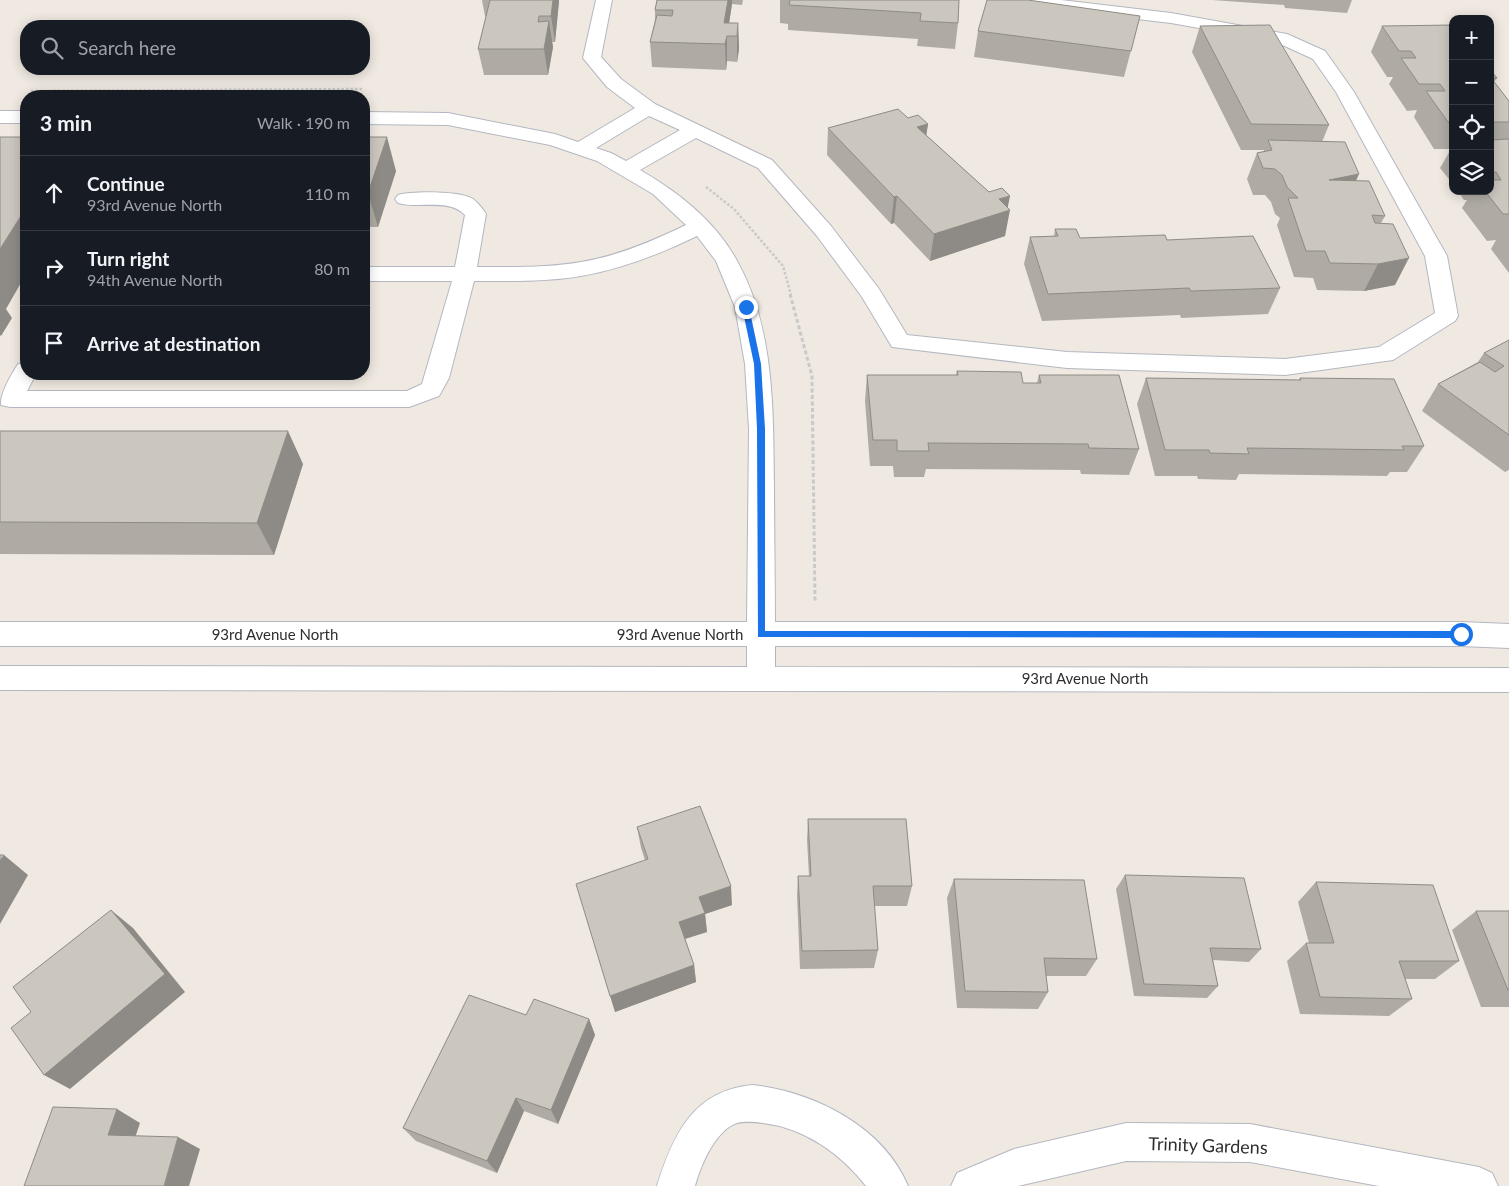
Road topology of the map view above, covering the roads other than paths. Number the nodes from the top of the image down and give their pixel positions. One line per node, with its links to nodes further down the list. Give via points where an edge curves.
1 (604, 0): 3 (street, via 592,58 614,83)
2 (1018, 0): 7 (street, via 1171,18 1281,38 1319,55 1346,92 1436,256 1447,316 1385,354 1285,367 1067,360 900,342 871,294 824,231 766,164)
3 (648, 108): 7 (street); 8 (street)
4 (0, 117): 5 (street)
5 (20, 117)
6 (370, 118): 8 (street, via 448,119 514,130)
7 (695, 130): 9 (street)
8 (580, 149): 9 (street, via 604,157)
9 (625, 170): 11 (street, via 660,190)
10 (405, 199): 13 (street, via 465,203 476,214)
11 (700, 226): 13 (street, via 623,259 581,269 526,274); 16 (street, via 726,260 746,307 757,364 761,429)
12 (370, 274): 13 (street)
13 (465, 274): 14 (street, via 437,378 431,390 409,398 10,398)
14 (20, 380)
15 (0, 634): 16 (street, 93rd Avenue North)
16 (761, 634): 17 (street, 93rd Avenue North); 19 (street)
17 (1509, 636)
18 (0, 678): 19 (street, 93rd Avenue North)
19 (761, 678): 20 (street, 93rd Avenue North)
20 (1509, 680)
21 (676, 1186): 22 (street, via 683,1159 705,1125 725,1109 750,1104 782,1107 818,1122 848,1140 878,1169)
22 (889, 1186)
23 (970, 1186): 24 (street, Trinity Gardens, via 1014,1168 1126,1142 1250,1143)
24 (1480, 1186)

